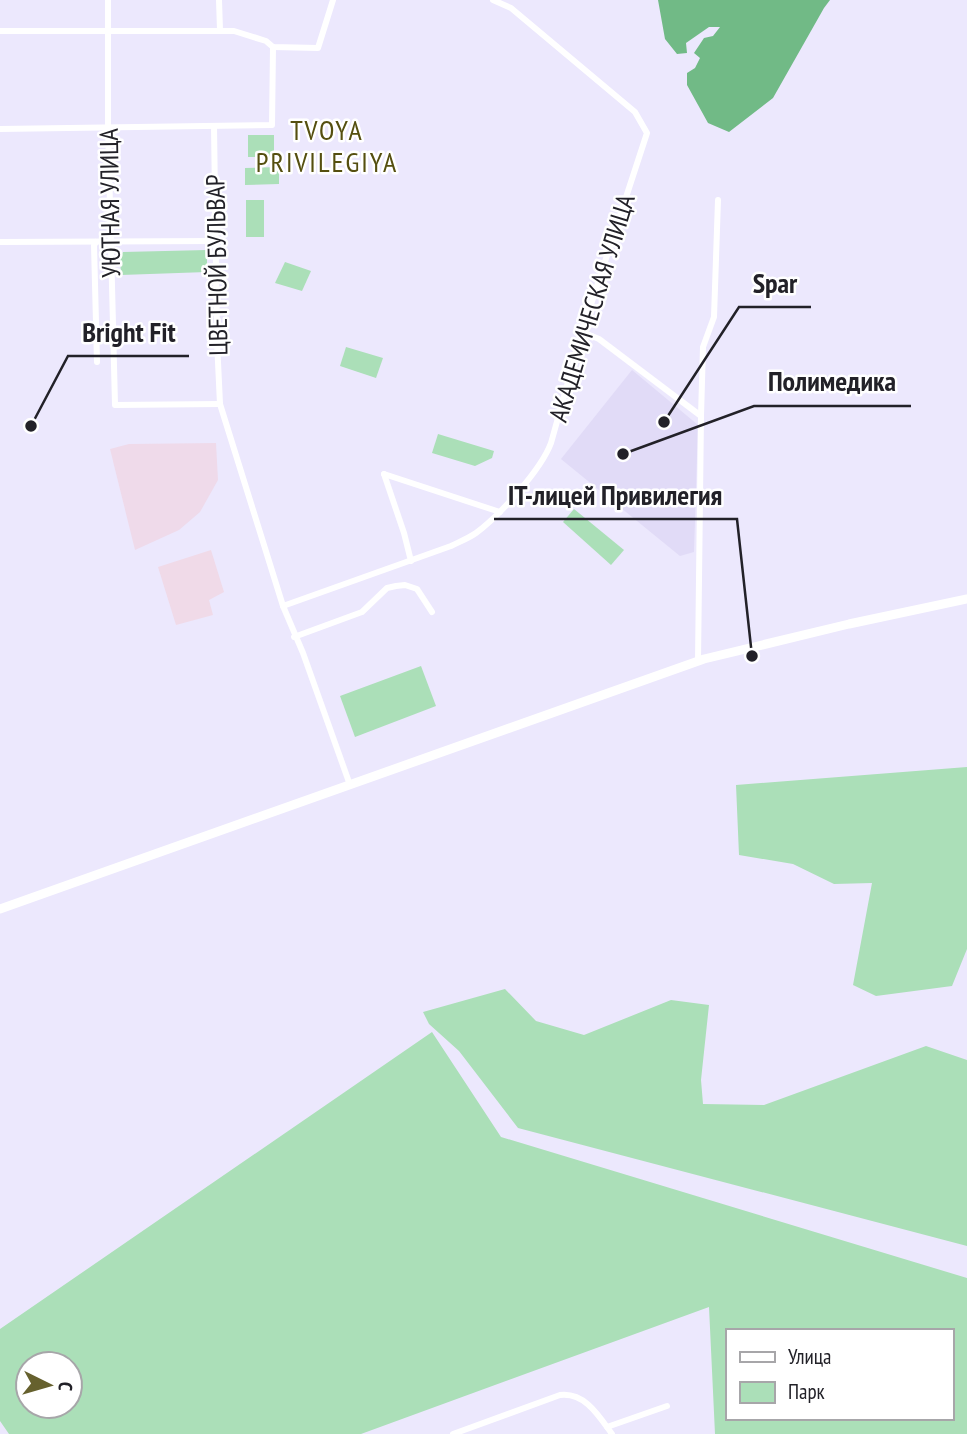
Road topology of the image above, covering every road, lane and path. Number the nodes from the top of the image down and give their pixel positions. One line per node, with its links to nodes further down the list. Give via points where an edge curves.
1 (108, 0): 6 (street, УЮТНАЯ УЛИЦА)
2 (219, 0): 5 (street)
3 (333, 0): 8 (street, via 318,48)
4 (493, 0): 17 (street, АКАДЕМИЧЕСКАЯ УЛИЦА, via 511,8 635,112 647,133)
5 (220, 30): 6 (street); 8 (street, via 266,41)
6 (109, 31): 7 (street); 9 (street, УЮТНАЯ УЛИЦА)
7 (0, 32)
8 (273, 47): 10 (street, via 272,125)
9 (108, 126): 10 (street); 11 (street); 16 (street, УЮТНАЯ УЛИЦА)
10 (214, 126): 13 (street, ЦВЕТНОЙ БУЛЬВАР)
11 (0, 129)
12 (718, 200): 20 (street, via 714,317 703,347)
13 (216, 241): 16 (street); 19 (street, ЦВЕТНОЙ БУЛЬВАР)
14 (0, 242): 15 (street)
15 (96, 242): 16 (street); 18 (street)
16 (111, 243): 19 (street, УЮТНАЯ УЛИЦА, via 115,405)
17 (582, 332): 20 (street, via 599,339); 21 (street, АКАДЕМИЧЕСКАЯ УЛИЦА, via 548,451)
18 (97, 362)
19 (220, 404): 24 (street, ЦВЕТНОЙ БУЛЬВАР)
20 (701, 416): 27 (street)
21 (500, 512): 22 (street, АКАДЕМИЧЕСКАЯ УЛИЦА, via 474,535); 22 (street, via 384,474)
22 (411, 561): 24 (street, АКАДЕМИЧЕСКАЯ УЛИЦА)
23 (967, 599): 27 (street)
24 (283, 606): 26 (street, ЦВЕТНОЙ БУЛЬВАР)
25 (432, 612): 26 (street, via 417,589 405,585 387,589 362,612)
26 (294, 637): 28 (street, ЦВЕТНОЙ БУЛЬВАР)
27 (698, 661): 28 (street)
28 (350, 785): 29 (street)
29 (0, 909)
30 (667, 1406): 32 (street)
31 (476, 1426): 32 (street, via 568,1394 584,1401); 33 (street); 34 (street)
32 (607, 1427): 35 (street)
33 (453, 1434)
34 (482, 1434)
35 (612, 1434)

